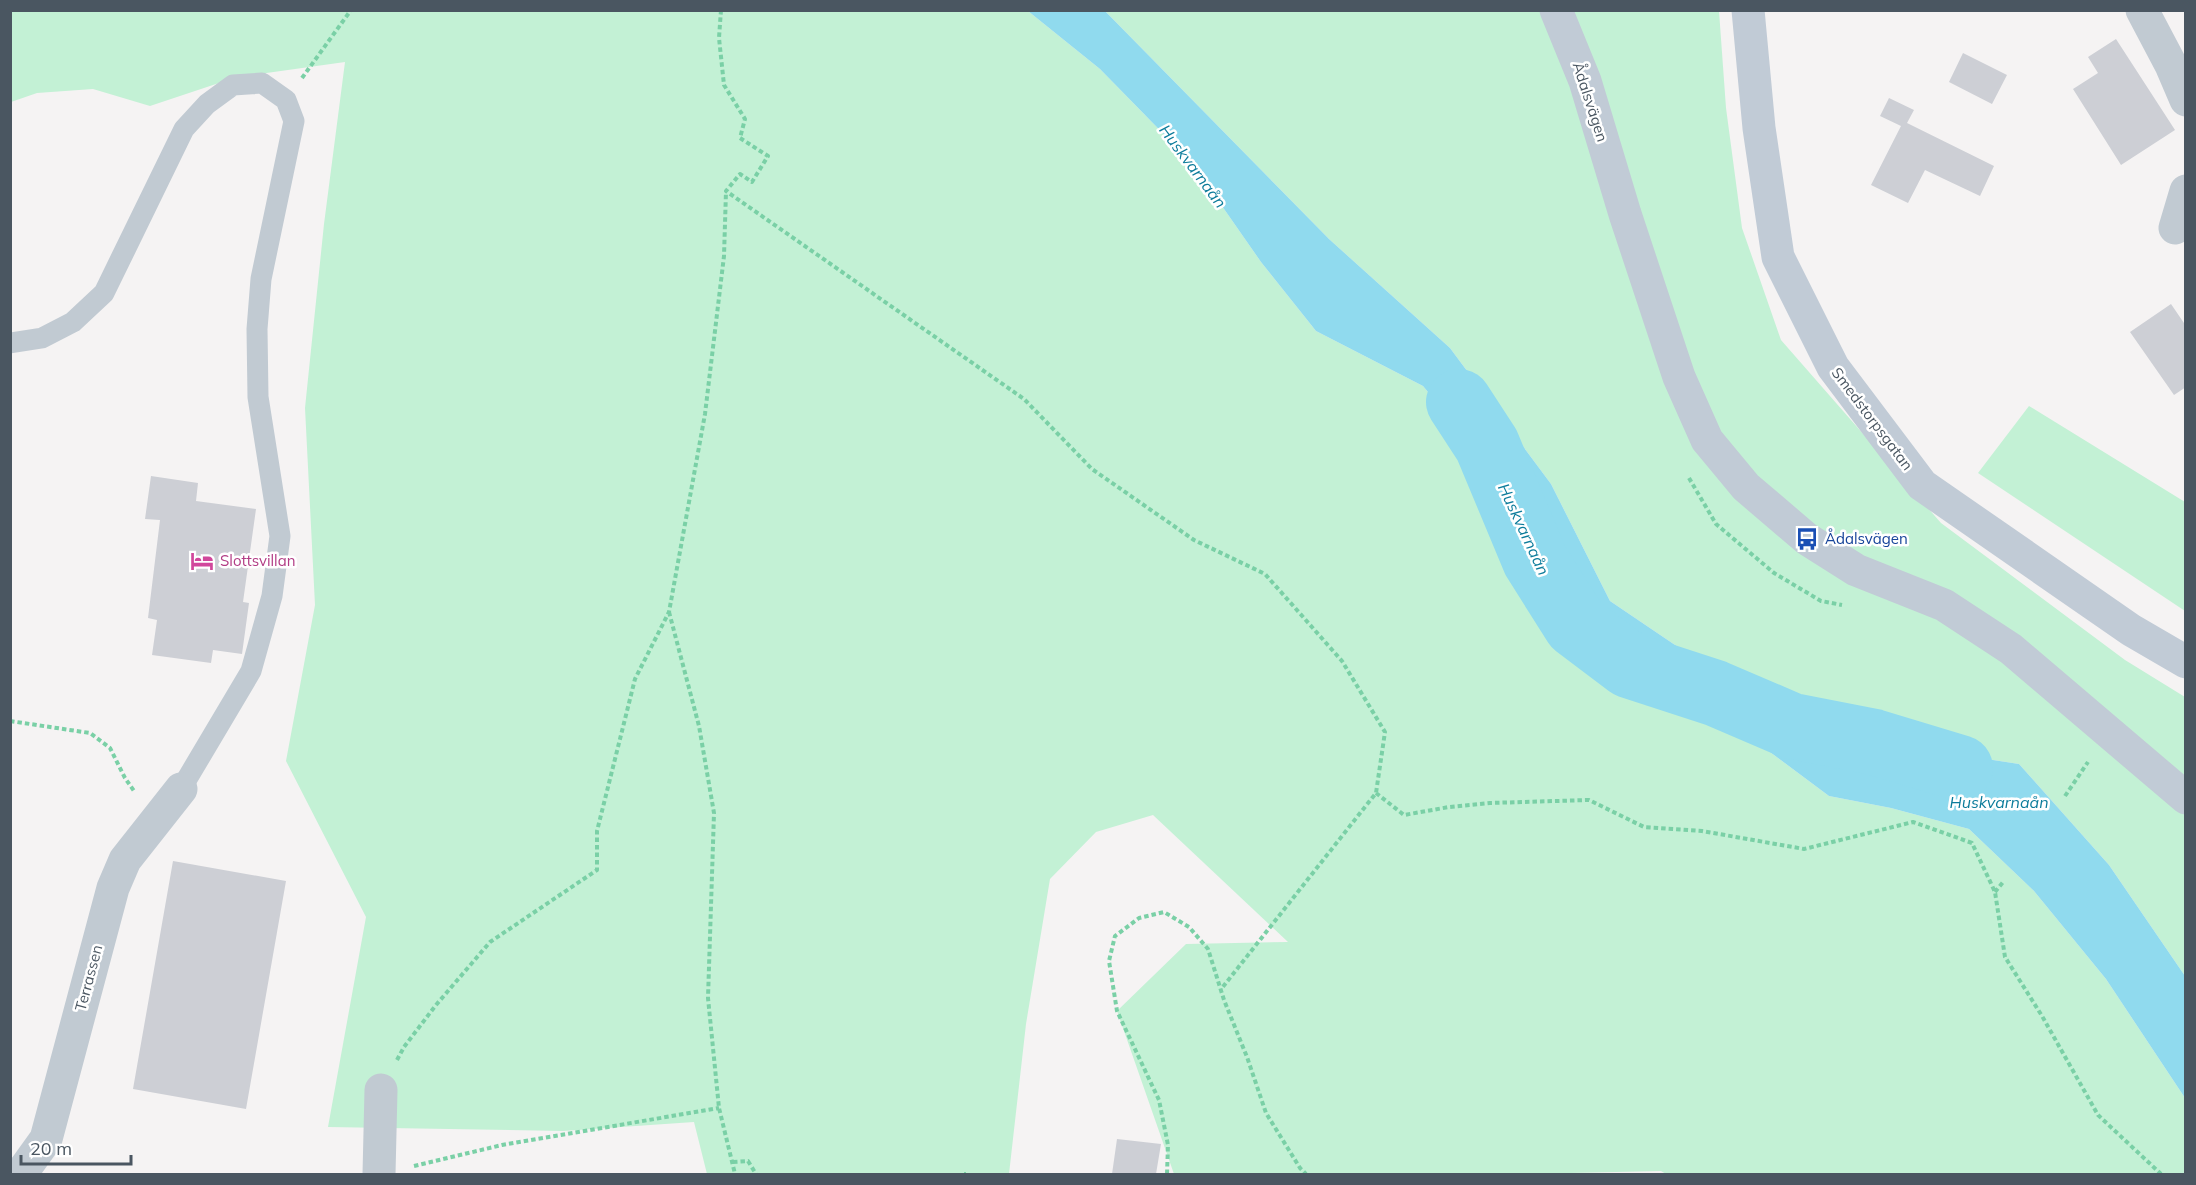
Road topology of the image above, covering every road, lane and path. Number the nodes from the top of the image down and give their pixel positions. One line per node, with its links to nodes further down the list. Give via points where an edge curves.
1 (351, 10): 6 (path)
2 (721, 10): 9 (path, via 719,38 724,85 746,119 740,138 768,156 752,182 740,174)
3 (1556, 10): 17 (main road, Ådalsvägen, via 1585,81 1679,377 1707,440 1746,487 1806,539 1856,570 1944,605 2011,648)
4 (1748, 10): 15 (main road, Smedstorpsgatan, via 1759,128 1778,257 1833,367 1922,485 2131,630)
5 (2142, 10): 7 (street)
6 (286, 100): 11 (lane, via 262,83 233,86 207,104 184,129 104,293 73,322 42,338); 18 (lane, via 294,121 261,279 257,329 258,397 280,536 272,596 251,671)
7 (2186, 100)
8 (2186, 190): 10 (street)
9 (726, 191): 14 (path, via 724,256 705,414); 19 (path, via 1024,399 1092,469 1194,540 1265,574 1342,661 1384,732)
10 (2175, 228)
11 (10, 343)
12 (1686, 470): 13 (path, via 1716,524 1774,573 1821,601)
13 (1851, 606)
14 (669, 612): 26 (path, via 635,679 597,831 597,870 490,942 404,1047); 27 (path, via 699,726 714,813 708,998)
15 (2186, 662)
16 (10, 721): 22 (path, via 90,733 110,747 125,778)
17 (2109, 733): 20 (path); 21 (main road, Ådalsvägen)
18 (181, 789): 22 (street, Terrassen)
19 (1376, 794): 24 (path, via 1404,815 1490,803 1589,800 1644,827 1702,831 1804,849 1913,822 1972,843); 25 (path)
20 (2064, 796)
21 (2186, 798)
22 (156, 821): 29 (street, Terrassen, via 125,860 112,888 46,1139 23,1171)
23 (2003, 882): 24 (path)
24 (1995, 891): 35 (path, via 2005,957 2098,1114)
25 (1222, 988): 33 (path, via 1208,949 1189,927 1164,912 1139,918 1115,936 1110,961 1117,1011 1160,1100 1168,1145); 34 (path, via 1266,1113)
26 (381, 1090): 30 (street)
27 (719, 1108): 28 (path); 30 (path, via 502,1145)
28 (733, 1162): 31 (path); 32 (path, via 748,1161)
29 (15, 1174)
30 (379, 1174)
31 (735, 1174)
32 (756, 1174)
33 (1167, 1174)
34 (1306, 1174)
35 (2161, 1174)

